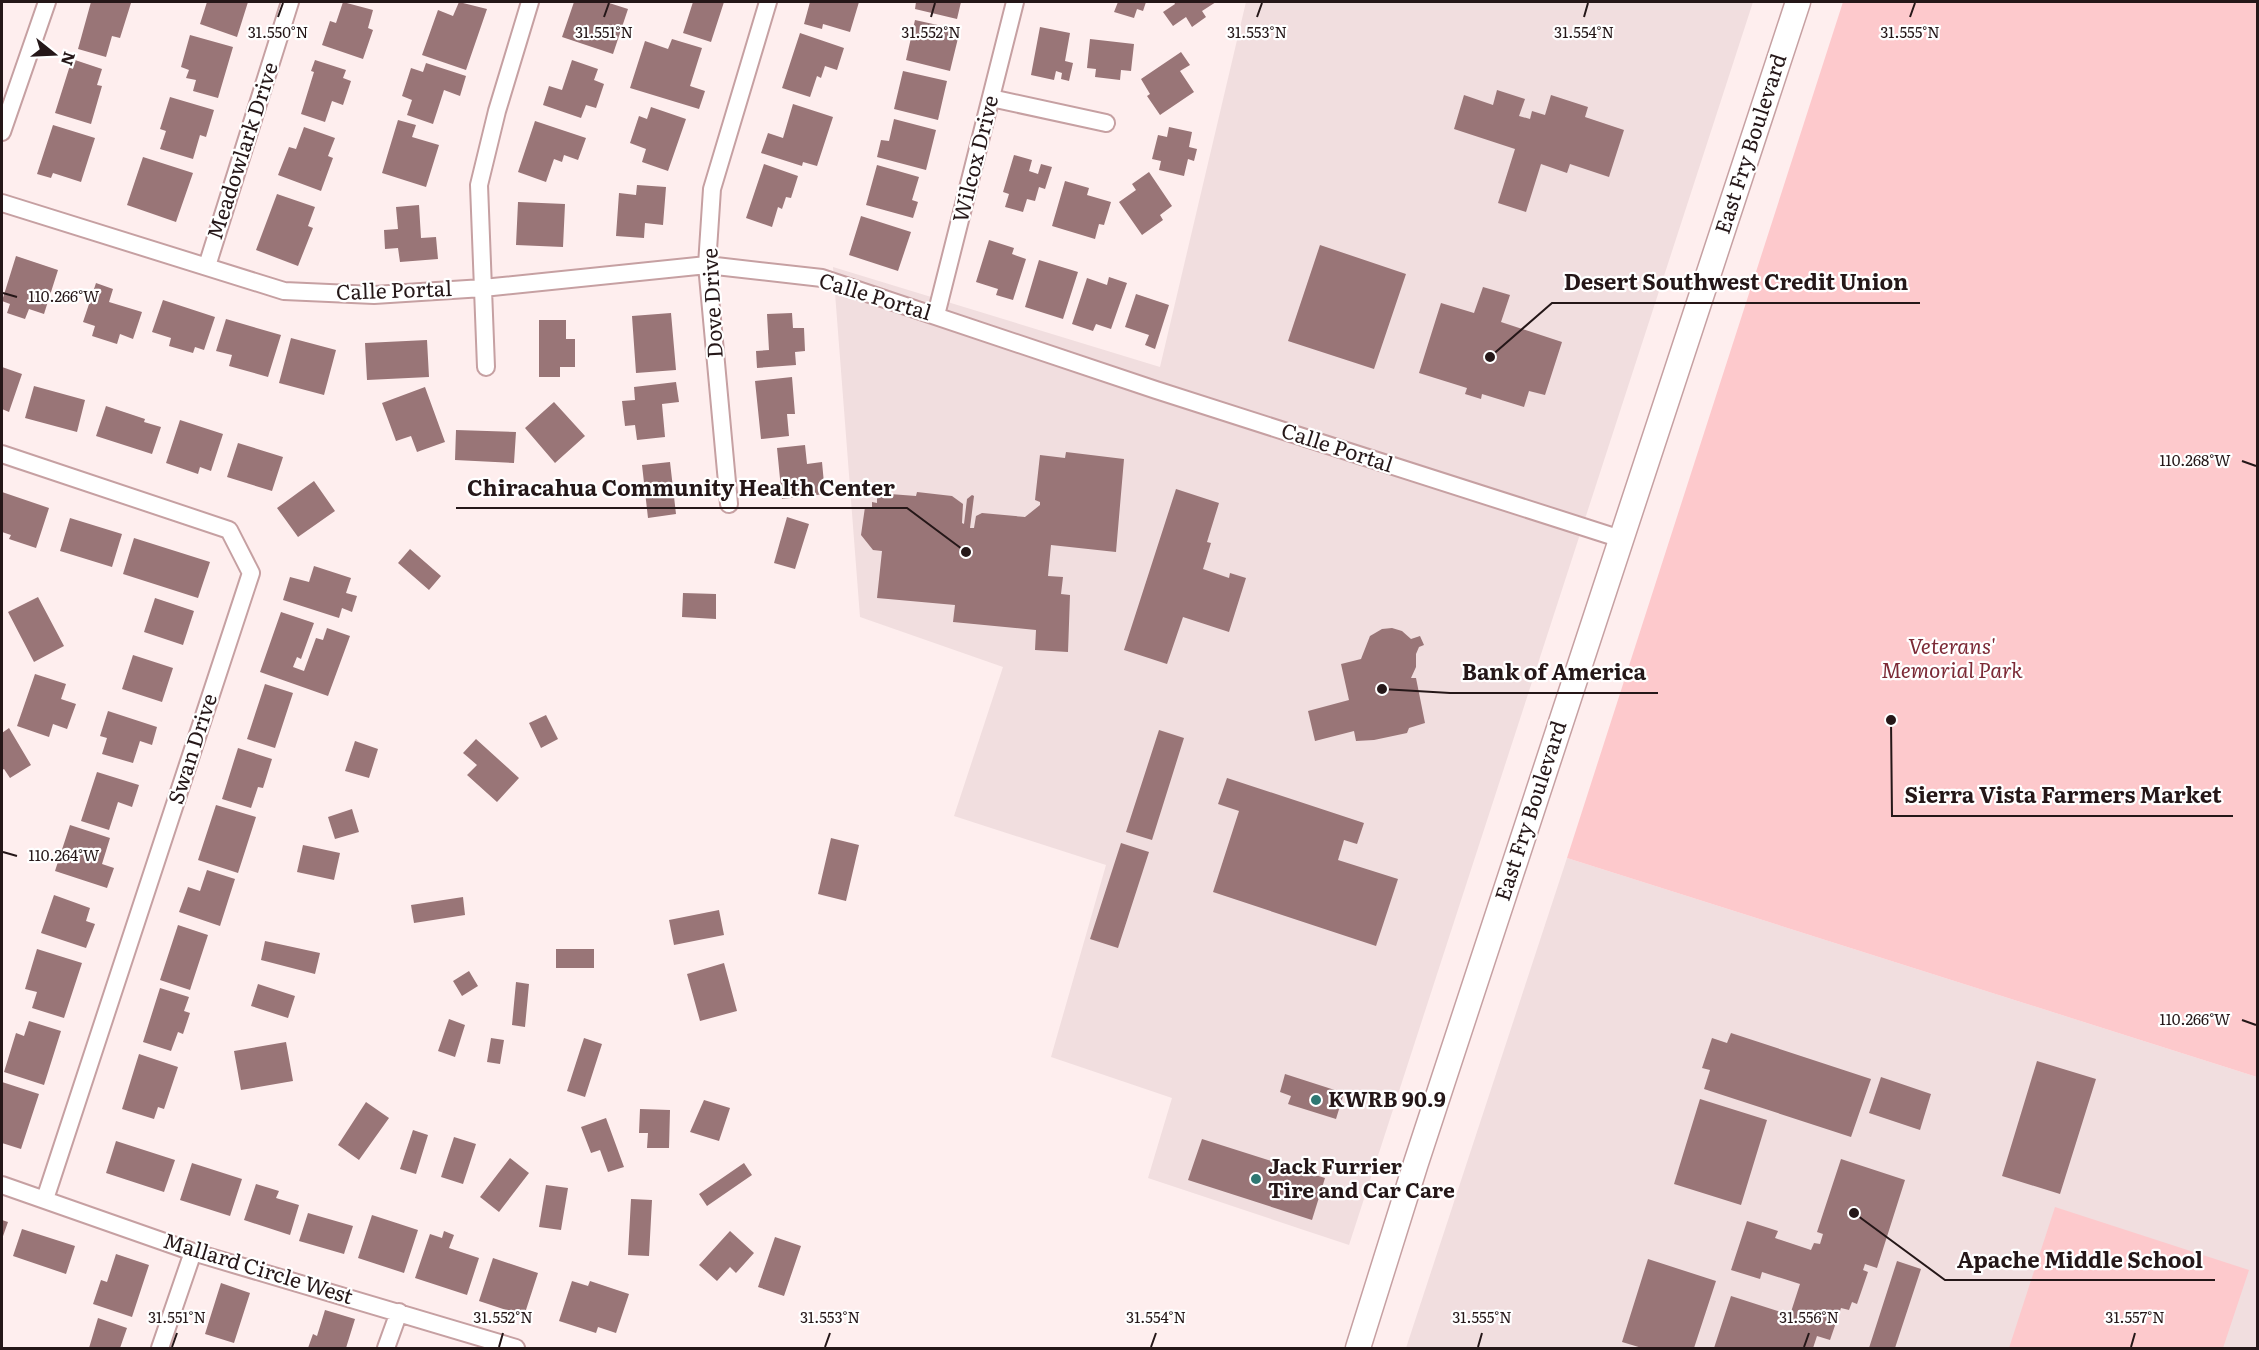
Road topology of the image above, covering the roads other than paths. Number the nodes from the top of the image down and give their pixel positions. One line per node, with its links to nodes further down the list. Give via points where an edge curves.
1 (47, 2): 9 (street)
2 (290, 2): 12 (street, Meadowlark Drive)
3 (530, 2): 13 (street, via 479,185)
4 (768, 2): 11 (street, Dove Drive, via 712,189)
5 (1015, 2): 7 (street, Wilcox Drive)
6 (1798, 2): 18 (main road, East Fry Boulevard)
7 (991, 98): 8 (street); 14 (street, Wilcox Drive)
8 (1107, 123)
9 (2, 132)
10 (2, 203): 12 (street, Calle Portal)
11 (707, 265): 13 (street, Calle Portal); 14 (street, Calle Portal, via 822,278); 17 (street, Dove Drive)
12 (207, 266): 13 (street, Calle Portal, via 284,291 374,295)
13 (483, 288): 15 (street)
14 (936, 315): 18 (street, Calle Portal)
15 (486, 367)
16 (2, 454): 20 (street, Swan Drive, via 229,530 251,573)
17 (729, 504)
18 (1621, 539): 26 (main road, East Fry Boulevard)
19 (2, 1185): 20 (street, Mallard Circle West)
20 (45, 1199): 21 (street, Mallard Circle West)
21 (193, 1252): 22 (street, Mallard Circle West); 23 (street)
22 (399, 1312): 24 (street); 25 (street, Mallard Circle West)
23 (160, 1348)
24 (386, 1348)
25 (516, 1348)
26 (1358, 1348)

